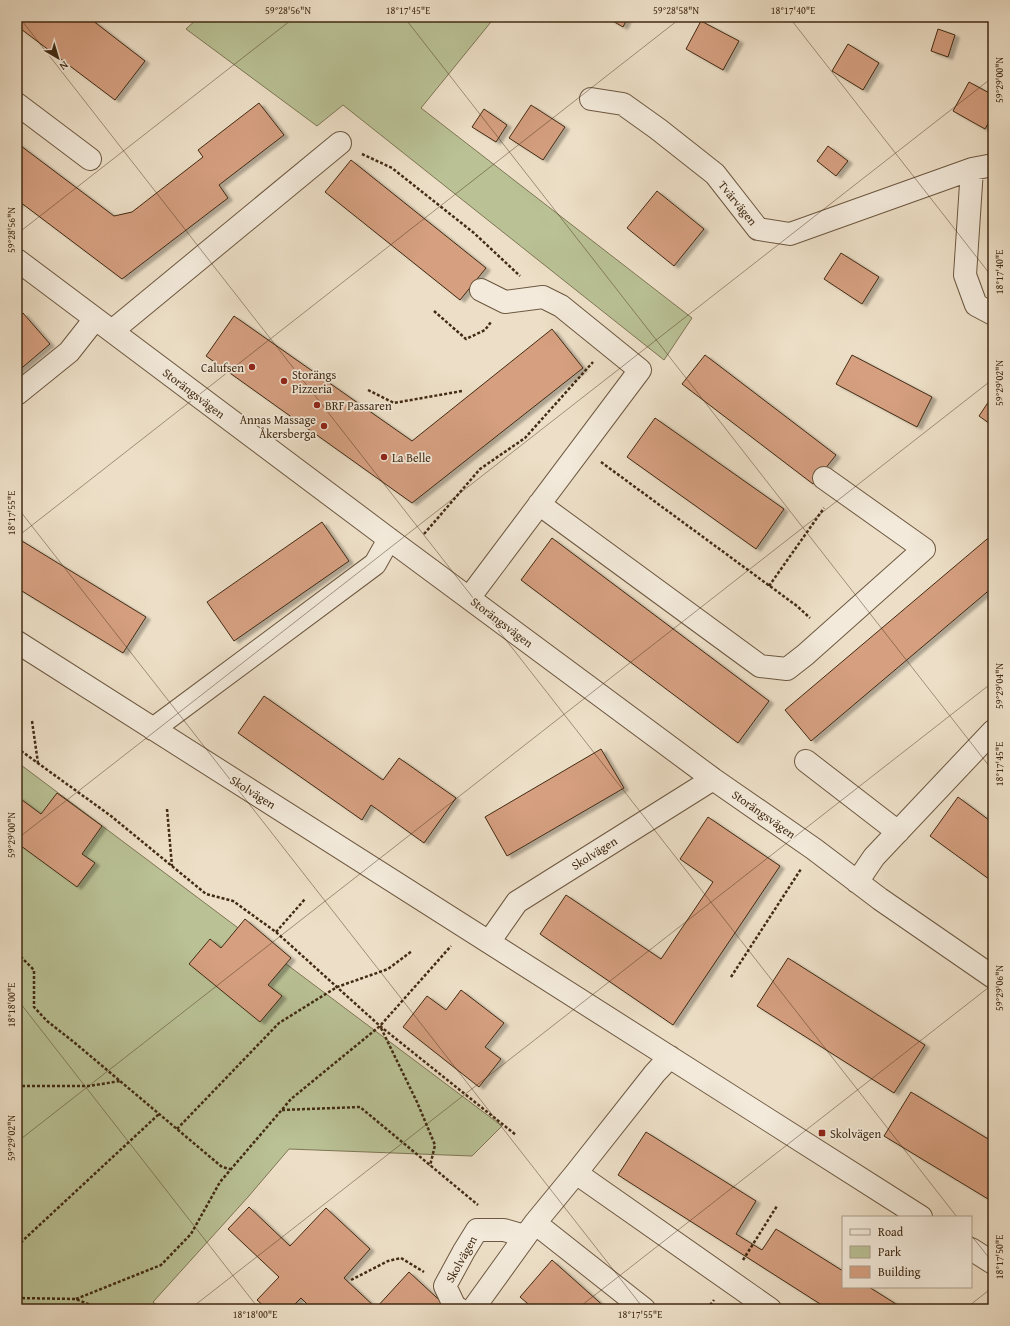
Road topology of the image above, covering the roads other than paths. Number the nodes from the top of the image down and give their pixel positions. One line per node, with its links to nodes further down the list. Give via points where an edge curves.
1 (591, 99): 6 (street, Tvärvägen, via 623,104 658,129 715,174 758,229 790,234)
2 (17, 104): 4 (street)
3 (340, 144): 10 (street)
4 (90, 158)
5 (993, 165): 6 (street, Tvärvägen)
6 (972, 169): 9 (street, via 965,275 976,305)
7 (17, 260): 10 (street, Storängsvägen)
8 (481, 290): 13 (street, via 505,302 542,296 560,306 640,370)
9 (993, 314)
10 (104, 325): 11 (street); 14 (street, Storängsvägen)
11 (17, 394)
12 (831, 483): 13 (street, via 924,549 787,669 760,666)
13 (539, 504): 15 (street)
14 (389, 539): 15 (street, Storängsvägen); 17 (street, via 375,564)
15 (469, 598): 20 (street, Storängsvägen)
16 (17, 642): 17 (street, Skolvägen)
17 (154, 729): 23 (street, Skolvägen)
18 (993, 731): 21 (street)
19 (806, 761): 21 (street)
20 (713, 779): 22 (street, Storängsvägen); 23 (street, Skolvägen, via 517,902)
21 (898, 832): 22 (street, via 874,858)
22 (857, 882): 24 (street, Storängsvägen)
23 (489, 942): 25 (street, Skolvägen)
24 (993, 977)
25 (670, 1057): 26 (street); 27 (street, Skolvägen)
26 (576, 1173): 28 (street); 34 (street)
27 (919, 1216)
28 (530, 1229): 31 (street, Skolvägen, via 477,1230 445,1286 454,1306); 32 (street); 33 (street)
29 (972, 1250): 30 (street)
30 (993, 1263)
31 (459, 1309)
32 (472, 1309)
33 (644, 1309)
34 (770, 1309)

